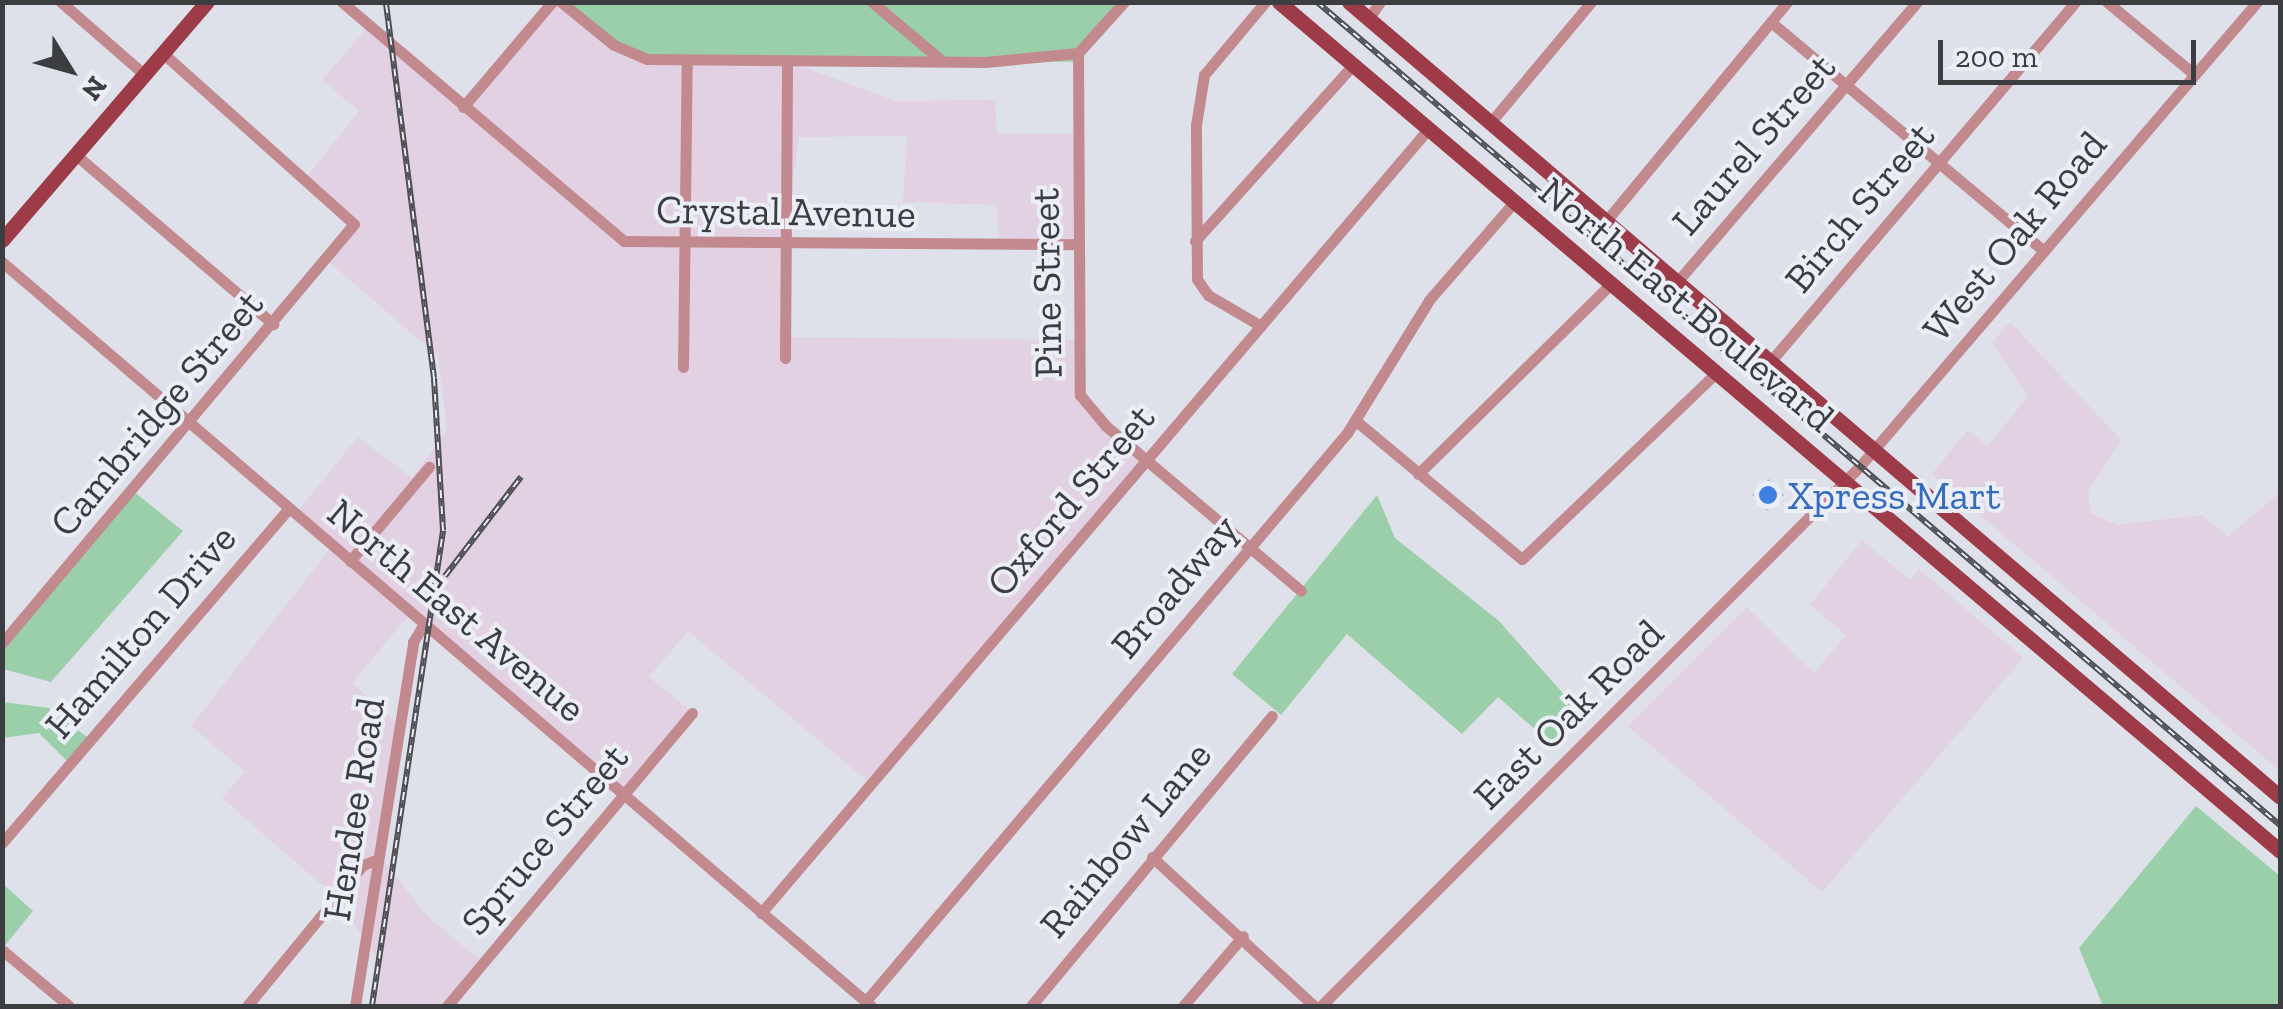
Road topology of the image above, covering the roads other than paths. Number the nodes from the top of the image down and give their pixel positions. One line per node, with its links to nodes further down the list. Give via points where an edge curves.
1 (61, 2): 26 (street)
2 (207, 2): 21 (main road)
3 (342, 2): 29 (street, Crystal Avenue)
4 (552, 2): 29 (street)
5 (561, 2): 22 (street, via 630,53)
6 (872, 2): 24 (street)
7 (1124, 2): 20 (street)
8 (1265, 2): 37 (street, via 1199,86)
9 (1279, 2): 25 (main road, North East Boulevard)
10 (1349, 2): 18 (main road)
11 (1380, 2): 18 (street)
12 (1591, 2): 30 (street)
13 (1787, 2): 19 (street)
14 (1917, 2): 28 (street, Laurel Street)
15 (2076, 2): 33 (street, Birch Street)
16 (2107, 2): 27 (street)
17 (2257, 2): 27 (street, West Oak Road)
18 (1368, 19): 30 (main road)
19 (1771, 22): 28 (street); 35 (street)
20 (1078, 53): 24 (street); 40 (street, Pine Street)
21 (164, 54): 26 (main road); 45 (street, Cambridge Street, via 354,221)
22 (686, 61): 23 (street); 38 (street)
23 (787, 61): 24 (street); 39 (street)
24 (942, 61)
25 (1353, 65): 31 (main road, North East Boulevard); 37 (street)
26 (145, 74): 32 (main road)
27 (2195, 76): 41 (street, West Oak Road)
28 (1846, 85): 33 (street); 43 (street, Laurel Street)
29 (463, 107): 38 (street, Crystal Avenue, via 616,236)
30 (1490, 123): 35 (main road)
31 (1428, 128): 34 (main road, North East Boulevard); 46 (street, Oxford Street)
32 (76, 156): 36 (main road); 45 (street)
33 (1939, 164): 41 (street); 48 (street, Birch Street)
34 (1515, 201): 44 (main road, North East Boulevard); 51 (street, Broadway, via 1429,300)
35 (1606, 222): 43 (main road)
36 (2, 240)
37 (1195, 240): 46 (street, via 1204,290)
38 (684, 242): 39 (street, Crystal Avenue); 49 (street)
39 (787, 244): 40 (street, Crystal Avenue); 47 (street)
40 (1076, 244): 54 (street, Pine Street, via 1077,387 1093,415)
41 (2044, 251): 53 (street, West Oak Road)
42 (2, 262): 52 (street, North East Avenue)
43 (1677, 282): 48 (main road)
44 (1612, 284): 50 (main road, North East Boulevard); 57 (street)
45 (273, 324): 52 (street, Cambridge Street)
46 (1261, 326): 54 (street, Oxford Street)
47 (785, 358)
48 (1770, 362): 53 (main road)
49 (683, 367)
50 (1716, 372): 57 (street, via 1529,557 1515,556); 58 (main road, North East Boulevard)
51 (1355, 420): 57 (street); 60 (street, Broadway)
52 (187, 424): 59 (street, North East Avenue); 64 (street, Cambridge Street)
53 (1874, 450): 55 (street, West Oak Road); 68 (main road)
54 (1146, 460): 60 (street, Pine Street); 73 (street, Oxford Street)
55 (1860, 466): 58 (street, East Oak Road)
56 (429, 467): 61 (street)
57 (1418, 474)
58 (1845, 480): 70 (main road, North East Boulevard); 83 (street, East Oak Road)
59 (288, 509): 61 (street, North East Avenue); 69 (street, Hamilton Drive)
60 (1249, 547): 62 (street, Pine Street); 76 (street, Broadway)
61 (350, 560): 63 (street, North East Avenue)
62 (1301, 591)
63 (424, 624): 67 (street, North East Avenue); 72 (street, Hendee Road, via 413,642)
64 (2, 644)
65 (692, 713): 67 (street, Spruce Street)
66 (1272, 716): 71 (street, Rainbow Lane)
67 (623, 795): 73 (street, North East Avenue); 80 (street, Spruce Street)
68 (2280, 796)
69 (2, 842)
70 (2280, 852)
71 (1152, 858): 74 (street); 81 (street, Rainbow Lane)
72 (378, 859): 78 (street, via 363,866); 79 (street, Hendee Road)
73 (761, 914): 76 (street, North East Avenue)
74 (1243, 936): 82 (street); 83 (street)
75 (2, 950): 77 (street)
76 (868, 1004)
77 (69, 1006)
78 (247, 1006)
79 (355, 1006)
80 (446, 1006)
81 (1031, 1006)
82 (1183, 1006)
83 (1318, 1006)

